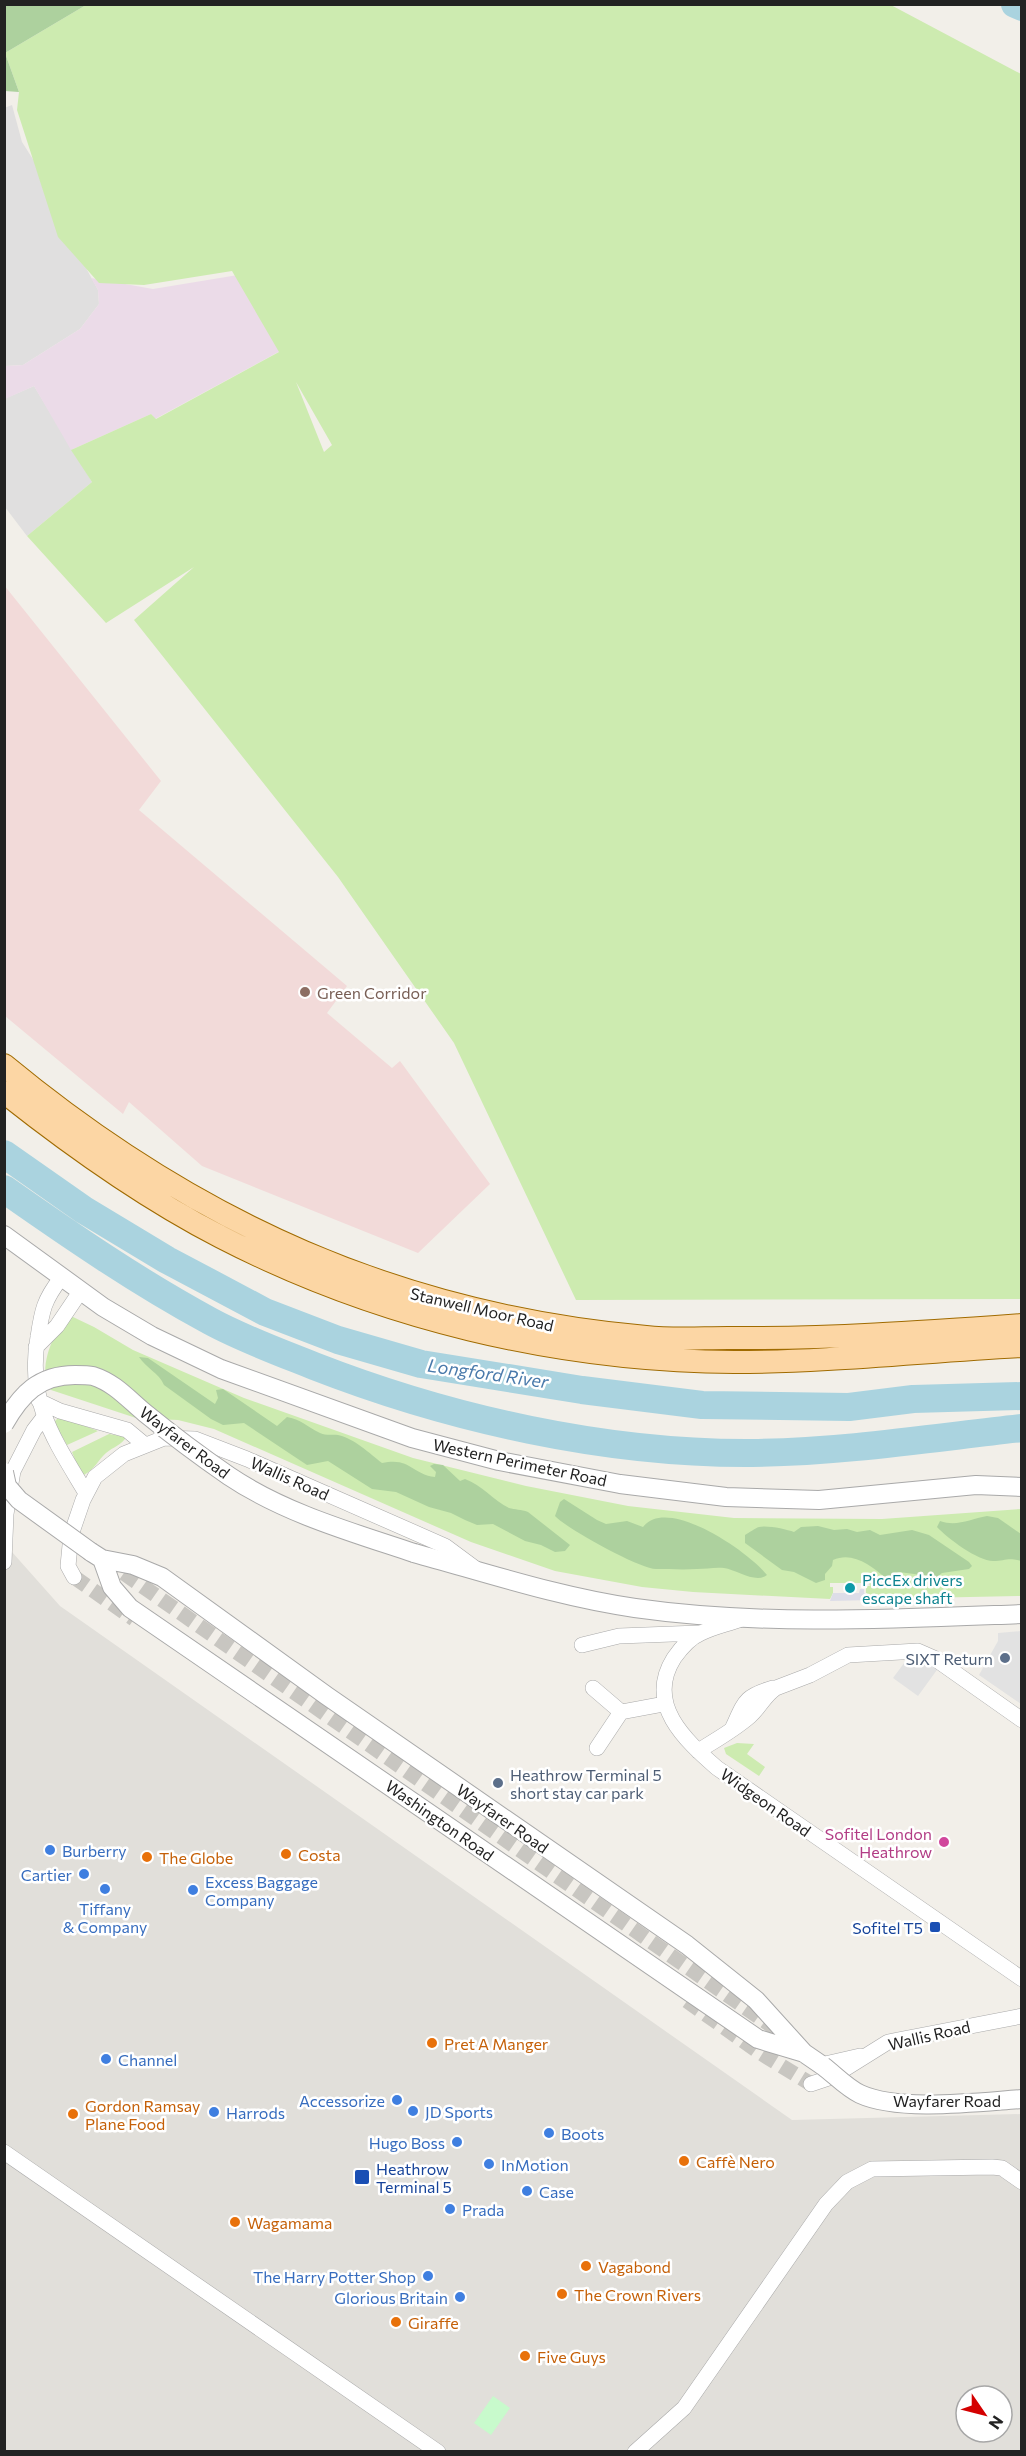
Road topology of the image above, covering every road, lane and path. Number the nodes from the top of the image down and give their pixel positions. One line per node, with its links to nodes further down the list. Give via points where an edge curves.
1 (4, 1065): 6 (main road, Stanwell Moor Road, via 83,1127 190,1197 306,1255 438,1301 546,1325 648,1338 792,1338)
2 (4, 1092): 7 (main road, Stanwell Moor Road, via 114,1173 220,1237 334,1288 446,1324 597,1353 733,1362)
3 (4, 1235): 4 (street, Western Perimeter Road)
4 (61, 1278): 5 (street, Western Perimeter Road); 8 (street, via 47,1297)
5 (80, 1292): 8 (street, via 57,1326); 15 (street, Western Perimeter Road, via 152,1335 221,1369 412,1438 499,1461 620,1484 726,1497 819,1500)
6 (1022, 1325)
7 (1022, 1346)
8 (36, 1347): 9 (street, via 34,1374)
9 (39, 1401): 10 (street); 12 (street, via 127,1430)
10 (44, 1417): 14 (street); 17 (street)
11 (4, 1424): 22 (street, Wayfarer Road, bridge, via 17,1401 37,1384 59,1375 92,1376 116,1386 190,1449 273,1501 346,1530)
12 (145, 1445): 17 (street, Wallis Road, via 106,1467); 22 (street, Wallis Road, via 164,1438 195,1439 221,1448 445,1546)
13 (1022, 1474): 15 (street, Western Perimeter Road)
14 (7, 1475): 19 (street); 20 (street, Wayfarer Road, bridge, via 7,1486 19,1500)
15 (976, 1485): 16 (street, Western Perimeter Road)
16 (1022, 1487)
17 (86, 1492): 18 (street, Wallis Road)
18 (78, 1516): 20 (street, via 84,1539); 23 (street, Wallis Road, via 71,1535 68,1566)
19 (6, 1544): 21 (street)
20 (95, 1554): 36 (street, Wayfarer Road, via 162,1577 687,1945 756,2000); 36 (street, Washington Road, via 112,1587 130,1608 758,2039)
21 (4, 1562)
22 (481, 1572): 25 (street, Wayfarer Road, via 560,1594 636,1608)
23 (74, 1577)
24 (1022, 1614): 25 (street, Wayfarer Road)
25 (744, 1618): 26 (street)
26 (699, 1633): 27 (street, via 619,1636); 29 (street, via 683,1645 669,1666)
27 (582, 1645)
28 (593, 1688): 30 (street)
29 (664, 1704): 30 (street); 33 (street, Widgeon Road)
30 (621, 1712): 32 (street)
31 (1022, 1720): 33 (street, via 934,1658 918,1652 848,1655 776,1688 732,1731)
32 (597, 1748)
33 (698, 1751): 34 (street, Widgeon Road)
34 (1022, 1979)
35 (1022, 2016): 37 (street, Wallis Road, via 888,2042)
36 (804, 2053): 38 (street, Wayfarer Road)
37 (866, 2055): 38 (street); 39 (street, Wallis Road, via 832,2078)
38 (824, 2065): 40 (street, Wayfarer Road, bridge, via 860,2094 882,2100 959,2103)
39 (811, 2084)
40 (1022, 2099)
41 (4, 2152): 43 (street)
42 (1022, 2182): 44 (street, via 997,2167 872,2169 847,2182 820,2212 684,2408)
43 (438, 2451)
44 (635, 2451)

